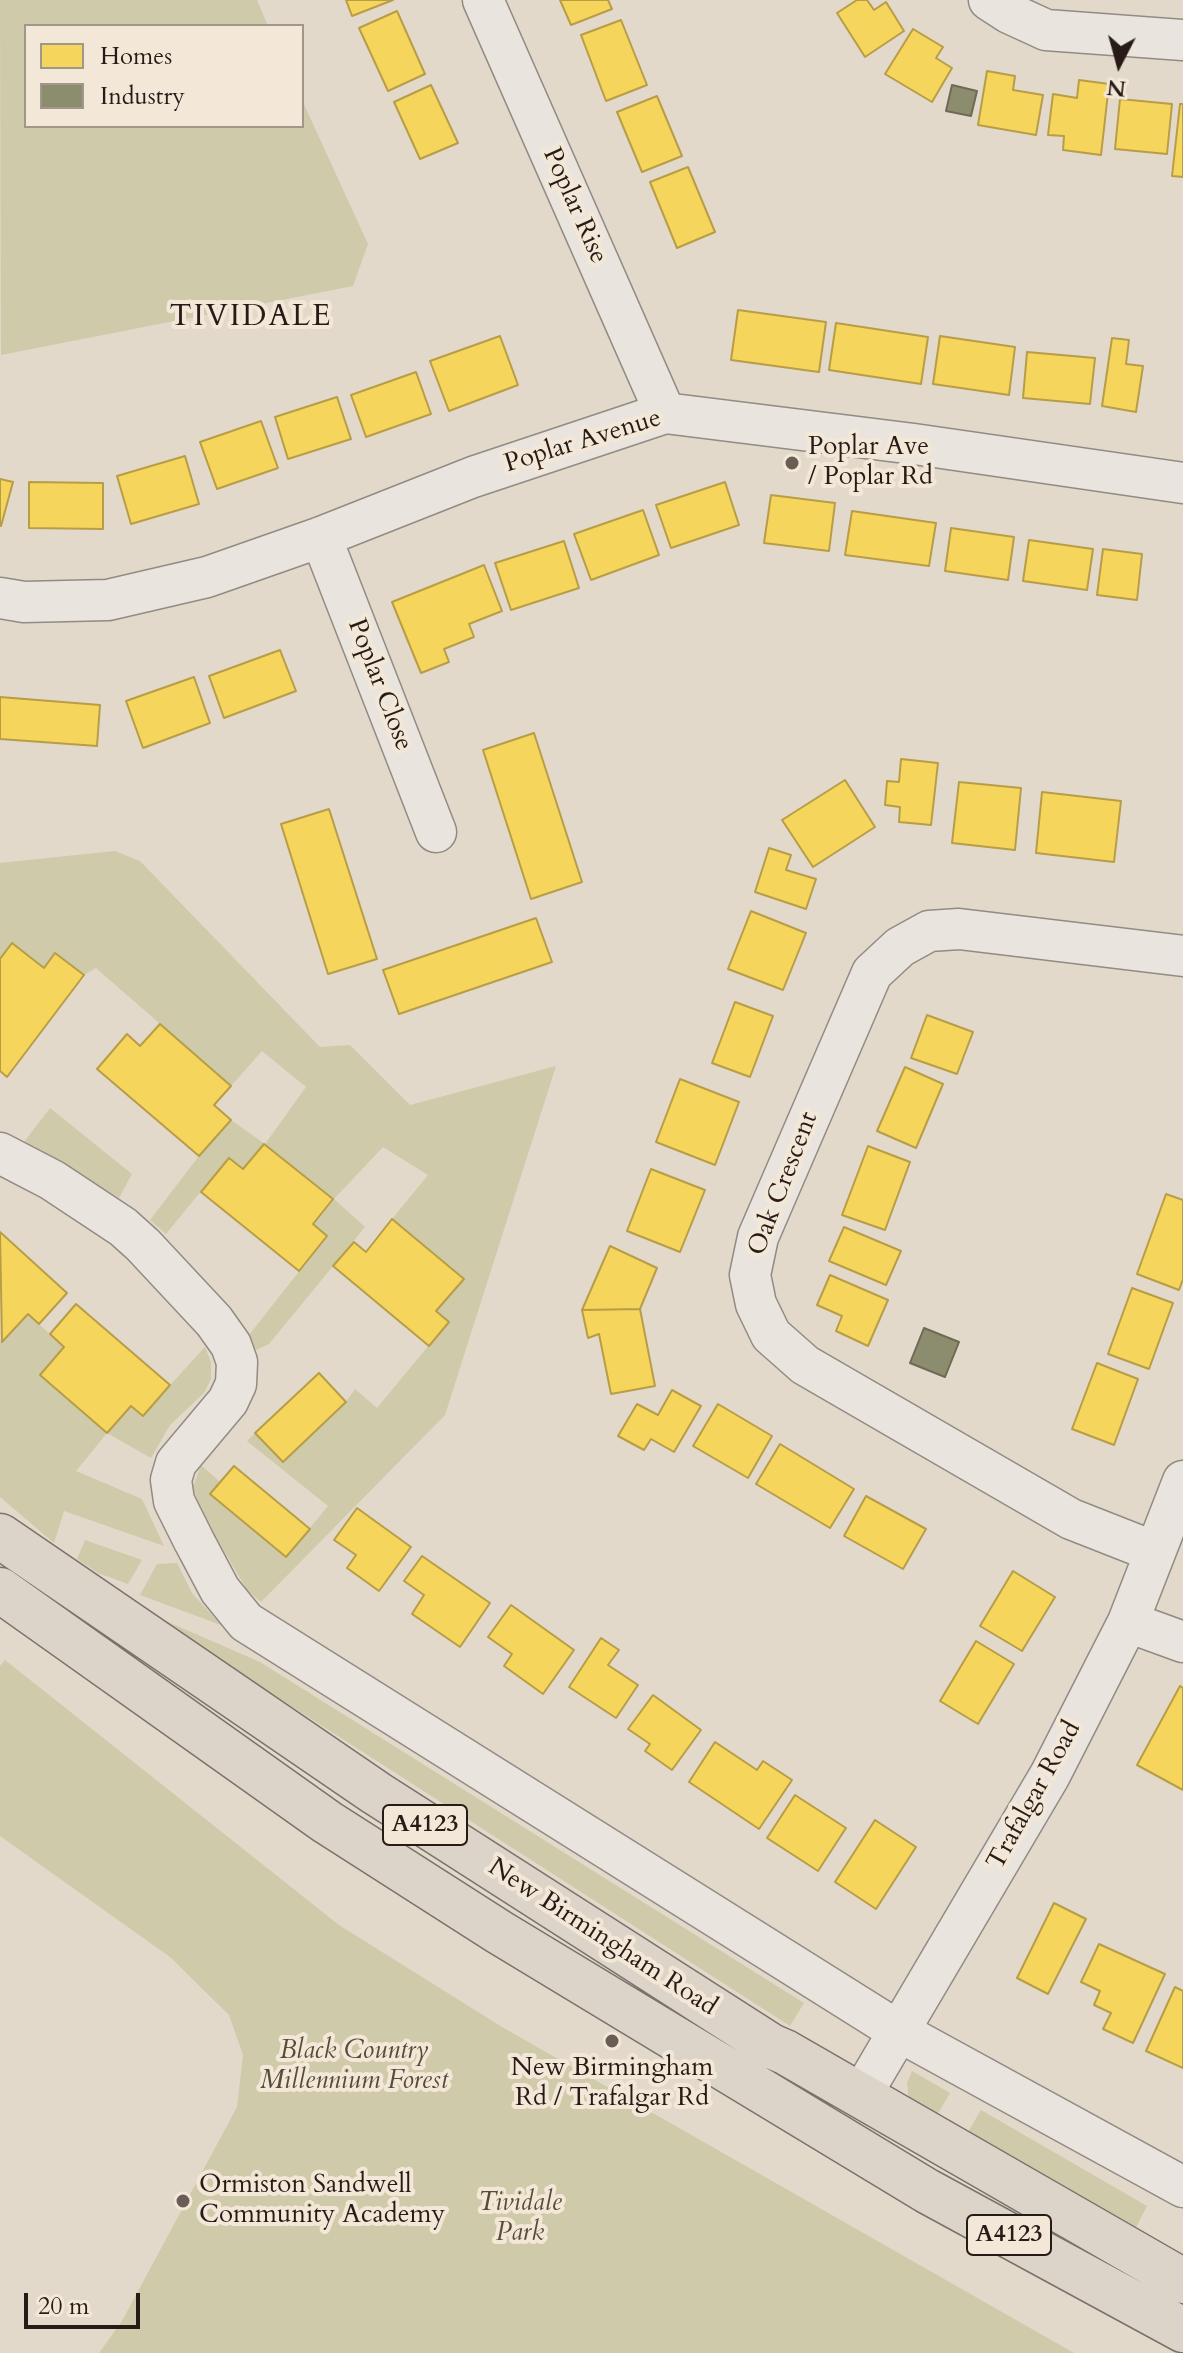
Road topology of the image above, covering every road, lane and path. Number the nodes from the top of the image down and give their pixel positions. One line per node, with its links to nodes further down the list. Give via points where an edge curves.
1 (483, 0): 4 (street, Poplar Rise)
2 (989, 0): 3 (street, via 1046,30)
3 (1183, 40)
4 (665, 413): 5 (street, Poplar Avenue); 6 (street, Poplar Avenue, via 473,477)
5 (1183, 483)
6 (321, 537): 7 (street, Poplar Avenue, via 207,577 108,600); 8 (street, Poplar Close)
7 (0, 598)
8 (436, 832)
9 (1183, 956): 13 (street, Oak Crescent, via 959,929 929,931 900,947 872,973 758,1237 750,1275 771,1335 805,1365 1071,1519)
10 (0, 1153): 17 (street, via 123,1227 231,1345 236,1384 176,1463 171,1480 174,1501 194,1541 220,1590 246,1622)
11 (1183, 1481): 13 (street, Trafalgar Road)
12 (0, 1536): 18 (highway, New Birmingham Road / A4123, via 376,1793 745,2030)
13 (1155, 1552): 15 (street, Trafalgar Road)
14 (0, 1590): 19 (highway, New Birmingham Road / A4123, via 327,1822)
15 (1128, 1622): 16 (street); 17 (street, Trafalgar Road, via 1050,1775)
16 (1183, 1642)
17 (898, 2031): 18 (street, Trafalgar Road); 20 (street)
18 (860, 2097): 19 (highway); 21 (highway, New Birmingham Road / A4123)
19 (836, 2137): 22 (highway, New Birmingham Road / A4123)
20 (1183, 2187)
21 (1183, 2281)
22 (1183, 2330)

